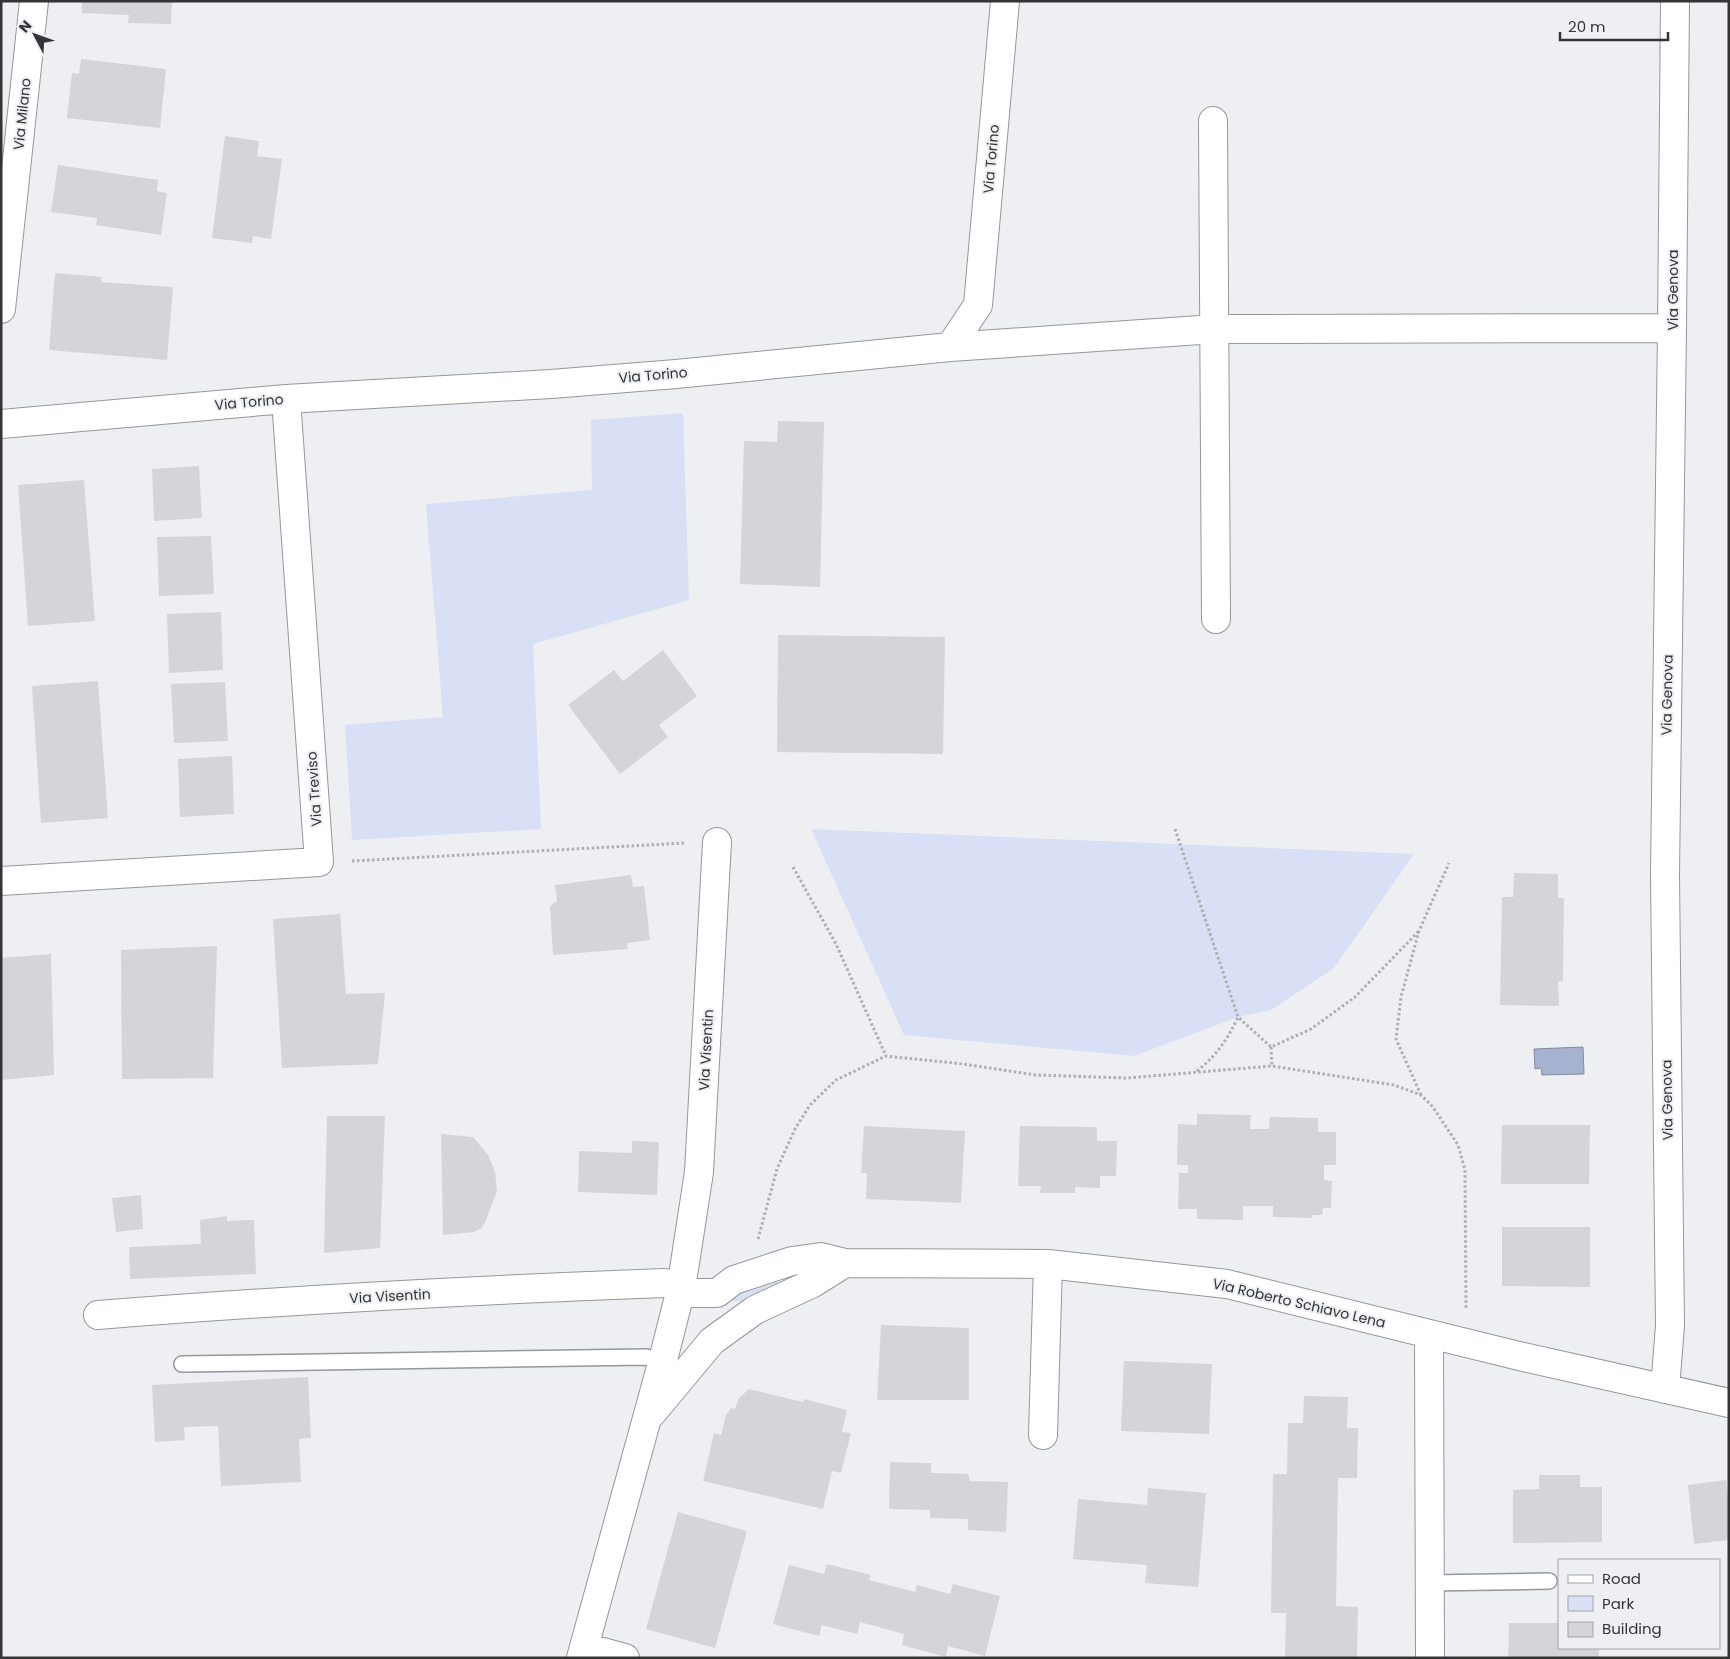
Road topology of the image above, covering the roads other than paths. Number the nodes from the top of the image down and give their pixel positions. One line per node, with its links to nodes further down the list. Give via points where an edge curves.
1 (34, 1): 5 (street, Via Milano)
2 (1005, 1): 9 (street, Via Torino, via 978,305)
3 (1675, 1): 7 (street, Via Genova)
4 (1213, 121): 8 (street)
5 (9, 166): 6 (street, Via Milano)
6 (1, 310)
7 (1672, 328): 8 (street); 23 (street, Via Genova, via 1665,875 1670,1326)
8 (1215, 329): 9 (street); 12 (street)
9 (950, 347): 10 (street, Via Torino, via 551,384)
10 (286, 399): 11 (street, Via Torino); 14 (street, Via Treviso, via 319,862)
11 (1, 424)
12 (1216, 619)
13 (717, 842): 17 (street, Via Visentin, via 699,1172)
14 (1, 881)
15 (845, 1263): 16 (street, Via Roberto Schiavo Lena); 17 (street, Via Roberto Schiavo Lena, via 821,1257 792,1261 734,1280 699,1275); 18 (street, via 813,1283)
16 (1048, 1264): 20 (street, Via Roberto Schiavo Lena, via 1227,1284); 26 (street)
17 (682, 1281): 18 (street, via 718,1315); 19 (street, Via Visentin); 21 (street, Via Visentin)
18 (755, 1310): 25 (street, via 712,1341)
19 (98, 1315)
20 (1429, 1334): 23 (street, Via Roberto Schiavo Lena); 28 (street)
21 (663, 1360): 22 (lane, via 645,1357); 25 (street, Via Visentin)
22 (182, 1364)
23 (1665, 1389): 24 (street, Via Roberto Schiavo Lena)
24 (1729, 1403)
25 (647, 1419): 29 (street, Via Visentin)
26 (1043, 1435)
27 (1549, 1581): 28 (lane)
28 (1429, 1583): 31 (street)
29 (583, 1652): 30 (street, Via Visentin)
30 (626, 1658)
31 (1430, 1658)

